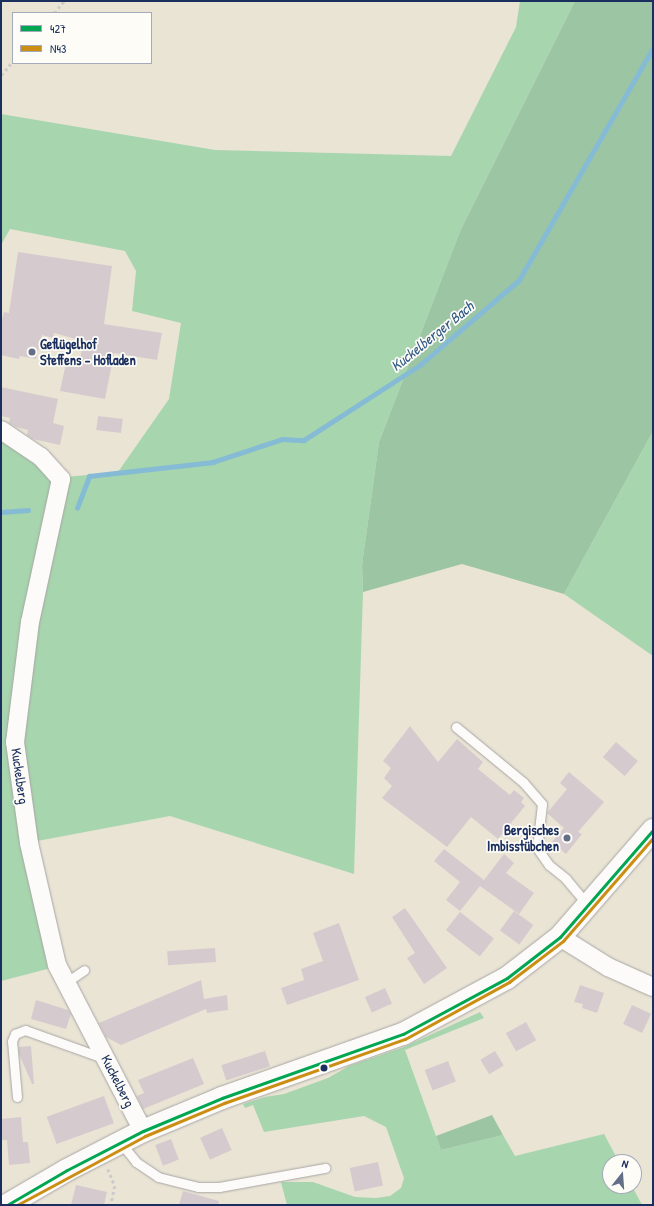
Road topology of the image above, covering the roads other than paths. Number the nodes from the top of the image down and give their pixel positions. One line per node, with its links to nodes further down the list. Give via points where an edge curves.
1 (1, 430): 7 (street, Kuckelberg, via 41,457 61,479 30,622 15,742 29,843 57,965)
2 (456, 728): 4 (lane, via 523,782 542,804 537,848 549,865 566,879)
3 (653, 830): 4 (main road)
4 (588, 905): 5 (main road)
5 (560, 937): 8 (street, via 608,967); 11 (main road, via 507,978 403,1034 222,1098)
6 (84, 970): 7 (lane)
7 (65, 983): 9 (street, Kuckelberg)
8 (653, 987)
9 (108, 1059): 10 (lane, via 25,1030 15,1034 12,1041); 11 (street, Kuckelberg)
10 (16, 1097)
11 (144, 1131): 12 (main road)
12 (120, 1142): 13 (lane, via 136,1162 158,1177 198,1187 225,1186); 14 (main road)
13 (325, 1168)
14 (7, 1205)

